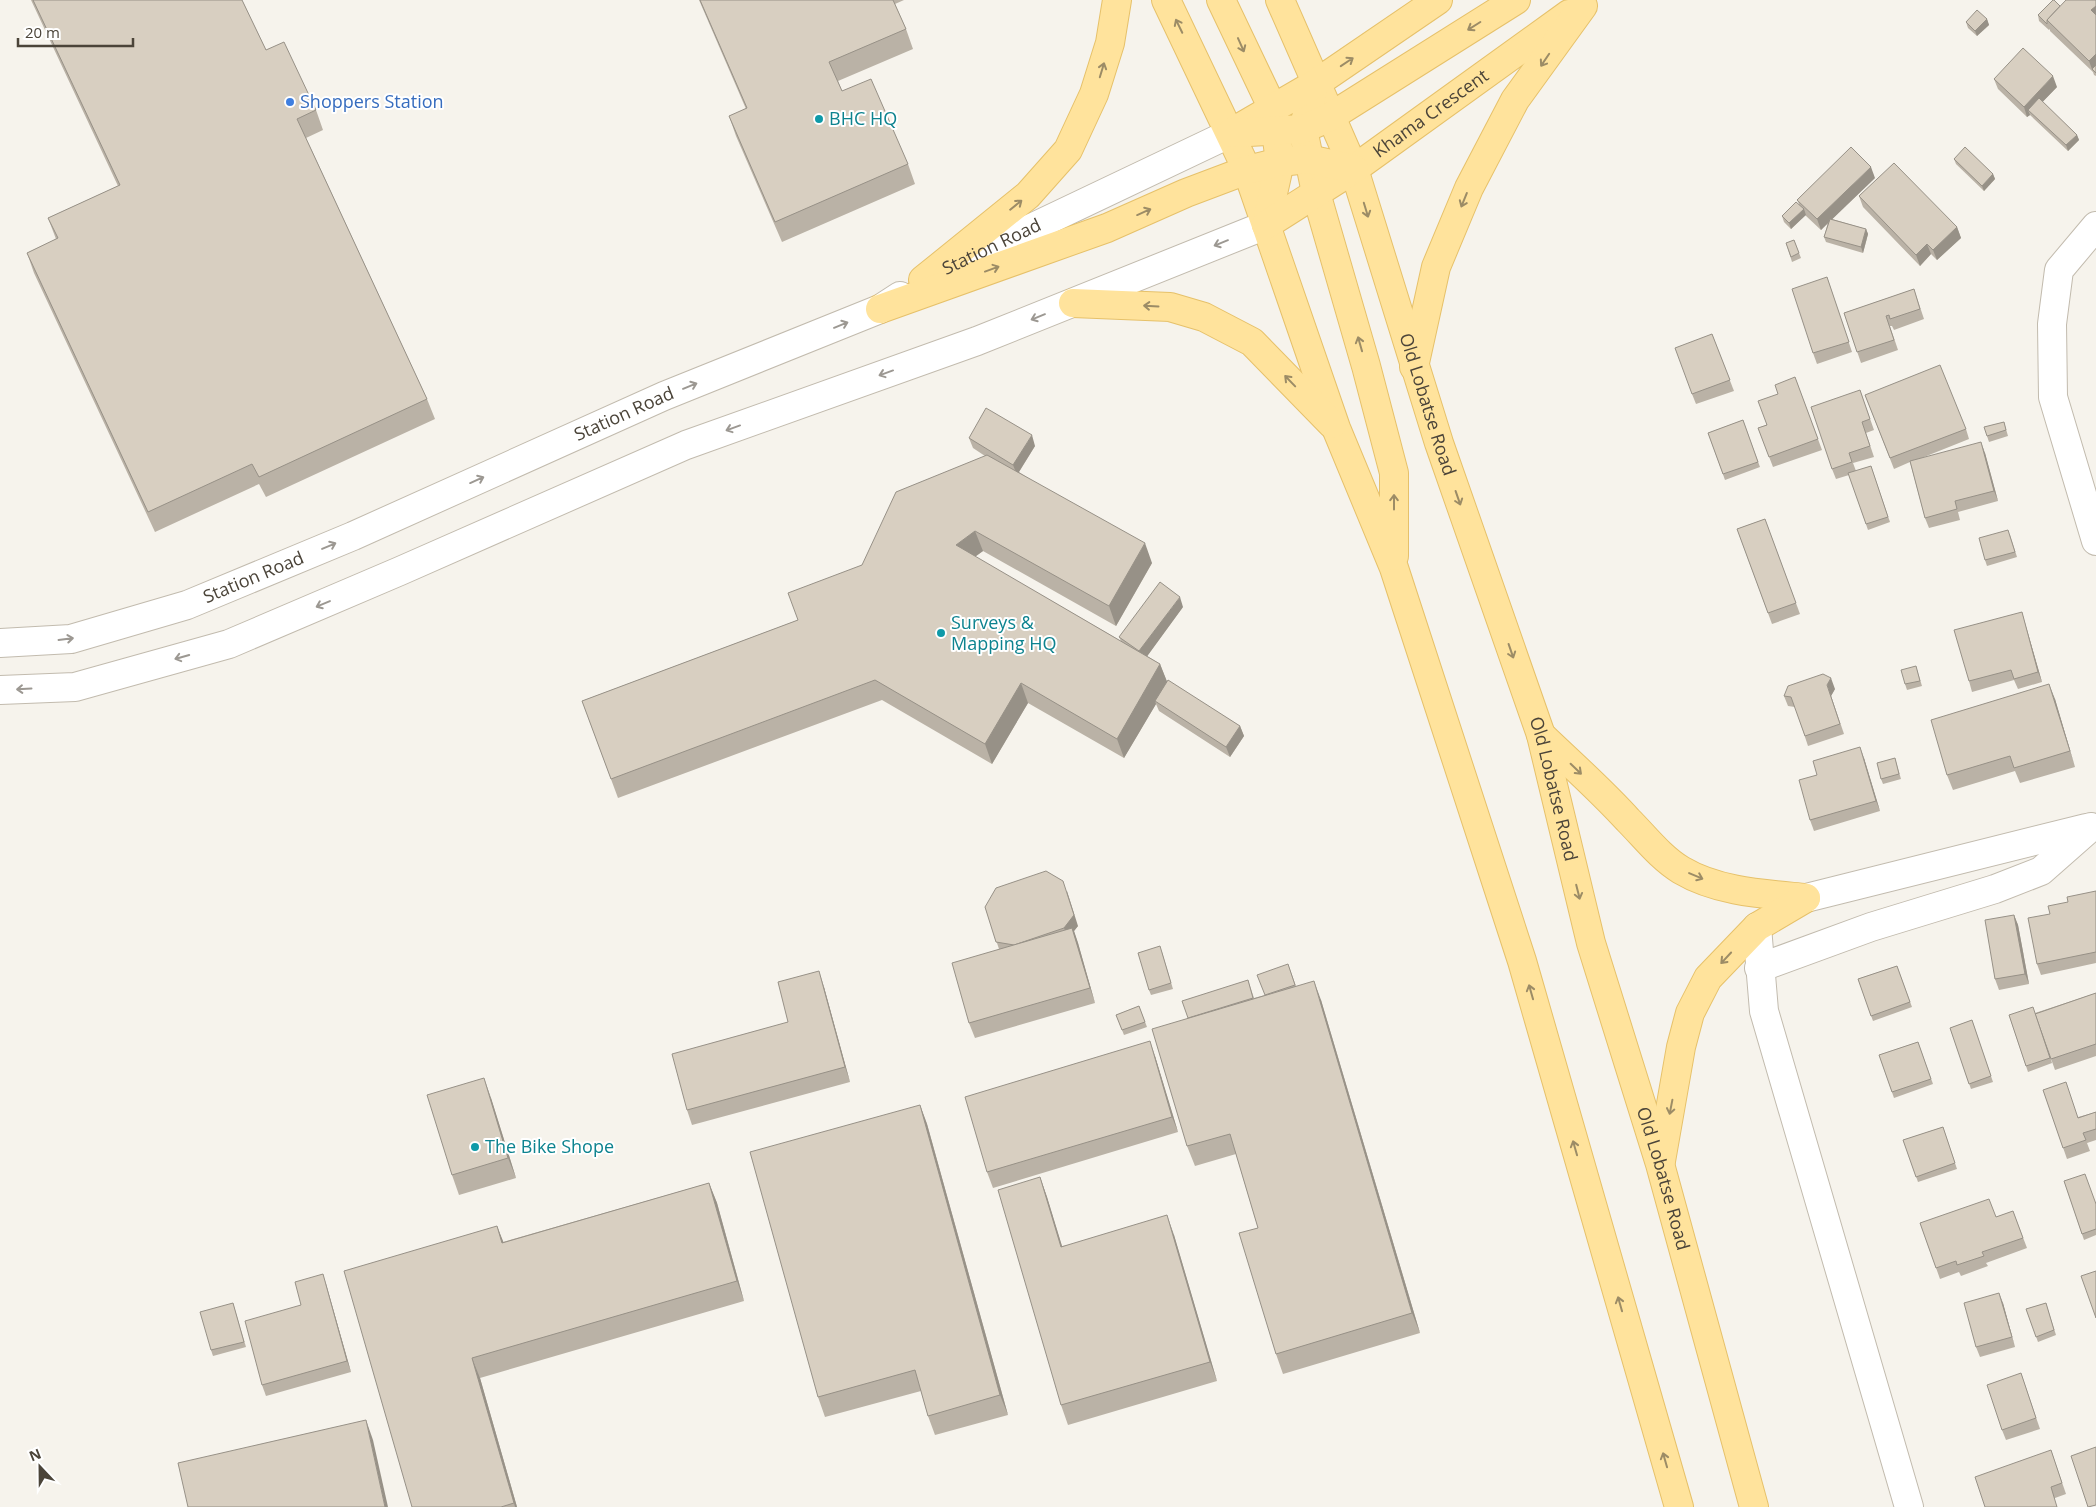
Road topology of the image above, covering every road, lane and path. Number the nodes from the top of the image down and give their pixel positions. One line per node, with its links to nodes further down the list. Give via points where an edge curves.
1 (1117, 0): 19 (main road, one-way to 1, via 1028,196 1068,150 1094,94 1110,44)
2 (1166, 0): 11 (main road, one-way to 2)
3 (1221, 0): 10 (main road, one-way to 10)
4 (1280, 0): 8 (main road, Old Lobatse Road)
5 (1438, 0): 8 (main road, one-way to 5)
6 (1516, 0): 9 (main road, one-way to 9)
7 (1587, 3): 14 (main road, Khama Crescent); 22 (main road, one-way to 22, via 1515,100 1469,188 1436,266)
8 (1315, 84): 9 (main road, Old Lobatse Road); 10 (main road)
9 (1330, 117): 10 (main road); 14 (main road, Old Lobatse Road)
10 (1284, 123): 11 (main road); 12 (main road); 13 (main road)
11 (1231, 133): 15 (main road); 19 (street, Station Road)
12 (1308, 159): 13 (main road); 14 (main road); 16 (main road)
13 (1280, 162): 15 (main road); 17 (main road)
14 (1354, 169): 16 (main road, Khama Crescent); 22 (main road, Old Lobatse Road, one-way to 22)
15 (1247, 170): 17 (main road); 21 (main road, one-way to 15, via 1107,228)
16 (1316, 193): 17 (main road, Khama Crescent); 25 (main road, one-way to 16, via 1394,473)
17 (1266, 225): 20 (street, one-way to 20); 23 (main road)
18 (2096, 226): 24 (street, via 2059,270 2052,324 2053,397)
19 (924, 280): 21 (street, Station Road)
20 (1073, 303): 23 (main road, one-way to 20, via 1252,342 1204,317 1170,307); 27 (street, one-way to 27, via 977,341 686,445 229,644 75,687)
21 (880, 309): 26 (street, Station Road, one-way to 21, via 71,639 187,606 353,536 664,396)
22 (1414, 368): 28 (main road, Old Lobatse Road, one-way to 28)
23 (1336, 428): 25 (main road)
24 (2096, 541)
25 (1394, 568): 34 (main road, one-way to 25, via 1522,962)
26 (0, 644)
27 (0, 690)
28 (1541, 735): 30 (main road, one-way to 30, via 1651,845 1681,870 1715,884 1748,892); 33 (main road, Old Lobatse Road, one-way to 33, via 1591,943)
29 (2094, 826): 30 (street); 32 (street, via 2041,870 1995,889)
30 (1806, 898): 31 (main road)
31 (1757, 927): 32 (street); 33 (main road, one-way to 33, via 1708,978 1690,1013)
32 (1759, 968): 36 (street, via 1764,1010)
33 (1660, 1164): 35 (main road, Old Lobatse Road)
34 (1679, 1507)
35 (1754, 1507)
36 (1909, 1507)

